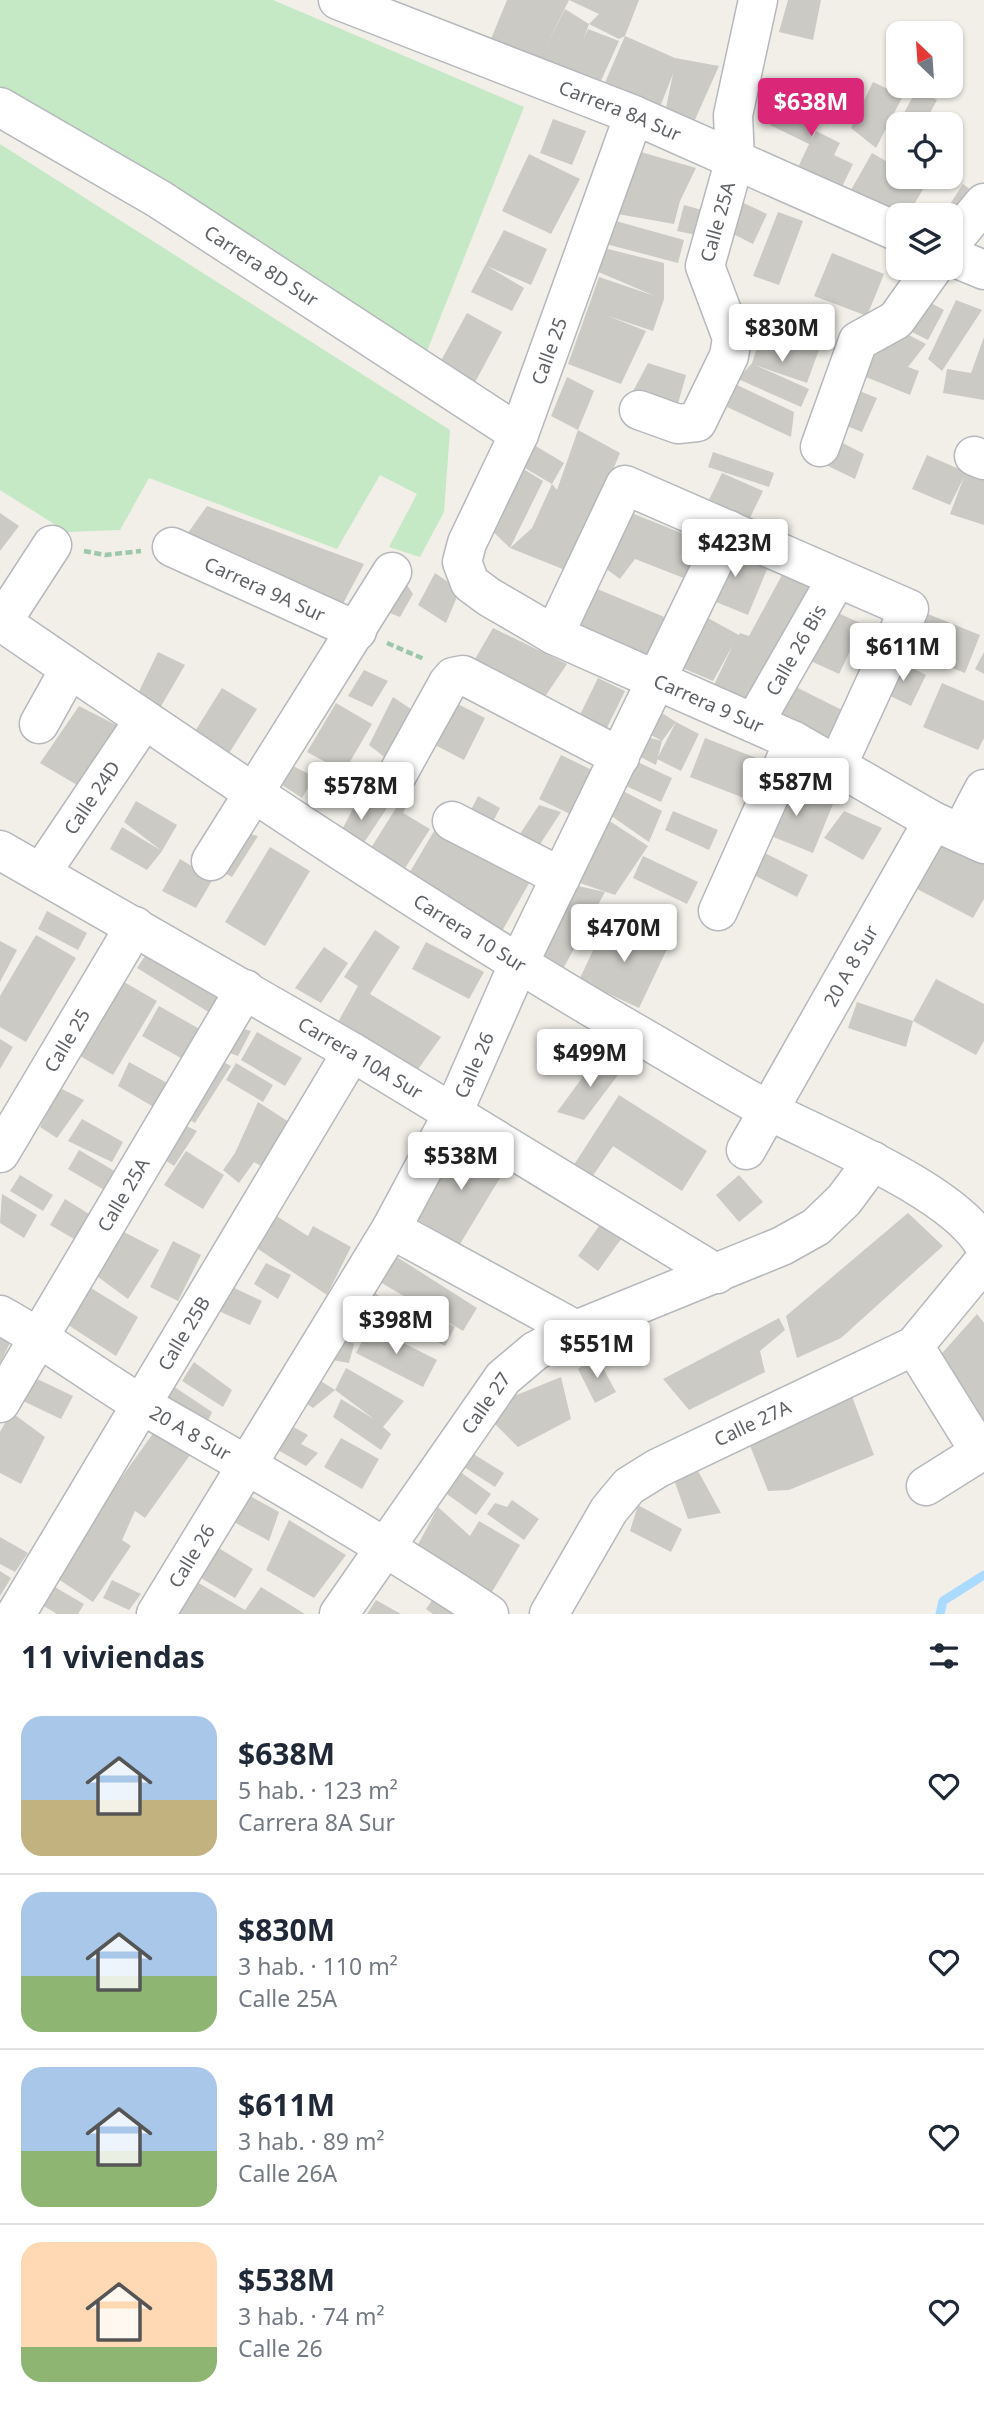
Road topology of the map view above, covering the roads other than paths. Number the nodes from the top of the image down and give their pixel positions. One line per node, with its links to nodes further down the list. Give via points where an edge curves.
1 (338, 0): 4 (street, Carrera 8A Sur)
2 (758, 0): 5 (street, via 733,115)
3 (0, 107): 13 (street, Carrera 8D Sur, via 159,199)
4 (635, 115): 5 (street, Carrera 8A Sur); 13 (street, Calle 25)
5 (735, 159): 7 (street, Carrera 8A Sur); 12 (street, Calle 25A, via 705,267 732,338 729,356 697,422 678,424)
6 (984, 202): 8 (street)
7 (886, 227)
8 (963, 228)
9 (963, 261): 10 (street)
10 (984, 270)
11 (924, 280): 14 (street, via 896,320 858,341)
12 (639, 410)
13 (519, 434): 20 (street, Calle 25, via 467,543 462,562)
14 (820, 447)
15 (729, 530): 19 (street); 23 (street, via 625,485); 25 (street, Calle 26)
16 (52, 545): 21 (street)
17 (172, 547): 22 (street, Carrera 9A Sur)
18 (391, 572): 22 (street)
19 (837, 578): 27 (street, Calle 26 Bis); 31 (street, via 909,609)
20 (470, 583): 23 (street, Carrera 9 Sur)
21 (1, 622): 24 (street, Carrera 10 Sur)
22 (357, 631): 34 (street)
23 (554, 635): 25 (street, Carrera 9 Sur)
24 (69, 670): 26 (street, Carrera 10 Sur); 28 (street)
25 (655, 678): 27 (street, Carrera 9 Sur); 30 (street, Calle 26)
26 (144, 720): 34 (street, Carrera 10 Sur); 38 (street, Calle 24D)
27 (754, 723): 29 (street, Carrera 9 Sur)
28 (39, 724)
29 (794, 741): 31 (street, Carrera 9 Sur); 40 (street)
30 (620, 757): 32 (street, via 463,675 448,683); 39 (street, Calle 26)
31 (837, 766): 36 (street, Carrera 9 Sur)
32 (397, 775)
33 (984, 789): 36 (street, 20 A 8 Sur)
34 (251, 794): 37 (street); 42 (street, Carrera 10 Sur)
35 (452, 821): 39 (street)
36 (959, 832): 45 (street, 20 A 8 Sur)
37 (211, 861)
38 (13, 863): 41 (street, Carrera 10A Sur)
39 (561, 877): 42 (street, Calle 26)
40 (718, 911)
41 (135, 926): 43 (street, Carrera 10A Sur); 48 (street, Calle 25)
42 (518, 965): 45 (street, Carrera 10 Sur); 46 (street, Calle 26)
43 (245, 989): 44 (street, Carrera 10A Sur); 56 (street, Calle 25A)
44 (352, 1052): 46 (street, Carrera 10A Sur); 59 (street, Calle 25B)
45 (766, 1109): 47 (street, 20 A 8 Sur); 49 (street, Carrera 10 Sur)
46 (453, 1115): 50 (street, Calle 26); 53 (street, Carrera 10A Sur)
47 (746, 1150)
48 (0, 1153)
49 (873, 1161): 51 (street, Carrera 10 Sur, via 968,1224); 53 (street, Calle 27, via 844,1200 816,1227)
50 (391, 1229): 55 (street); 60 (street, Calle 26)
51 (984, 1245)
52 (984, 1261): 57 (street, Calle 27A)
53 (717, 1274): 55 (street, Calle 27)
54 (0, 1315): 56 (street, 20 A 8 Sur)
55 (576, 1330): 62 (street, Calle 27, via 535,1351 503,1378)
56 (41, 1337): 58 (street, Calle 25A); 59 (street, 20 A 8 Sur)
57 (914, 1346): 61 (street, via 980,1452); 67 (street, Calle 27A, via 629,1486 609,1510)
58 (0, 1402)
59 (140, 1404): 60 (street, 20 A 8 Sur); 63 (street, Calle 25B)
60 (246, 1464): 62 (street, 20 A 8 Sur); 64 (street, Calle 26)
61 (926, 1486)
62 (385, 1545): 65 (street, Calle 27); 66 (street, 20 A 8 Sur)
63 (16, 1614)
64 (156, 1614)
65 (339, 1614)
66 (489, 1614)
67 (549, 1614)

